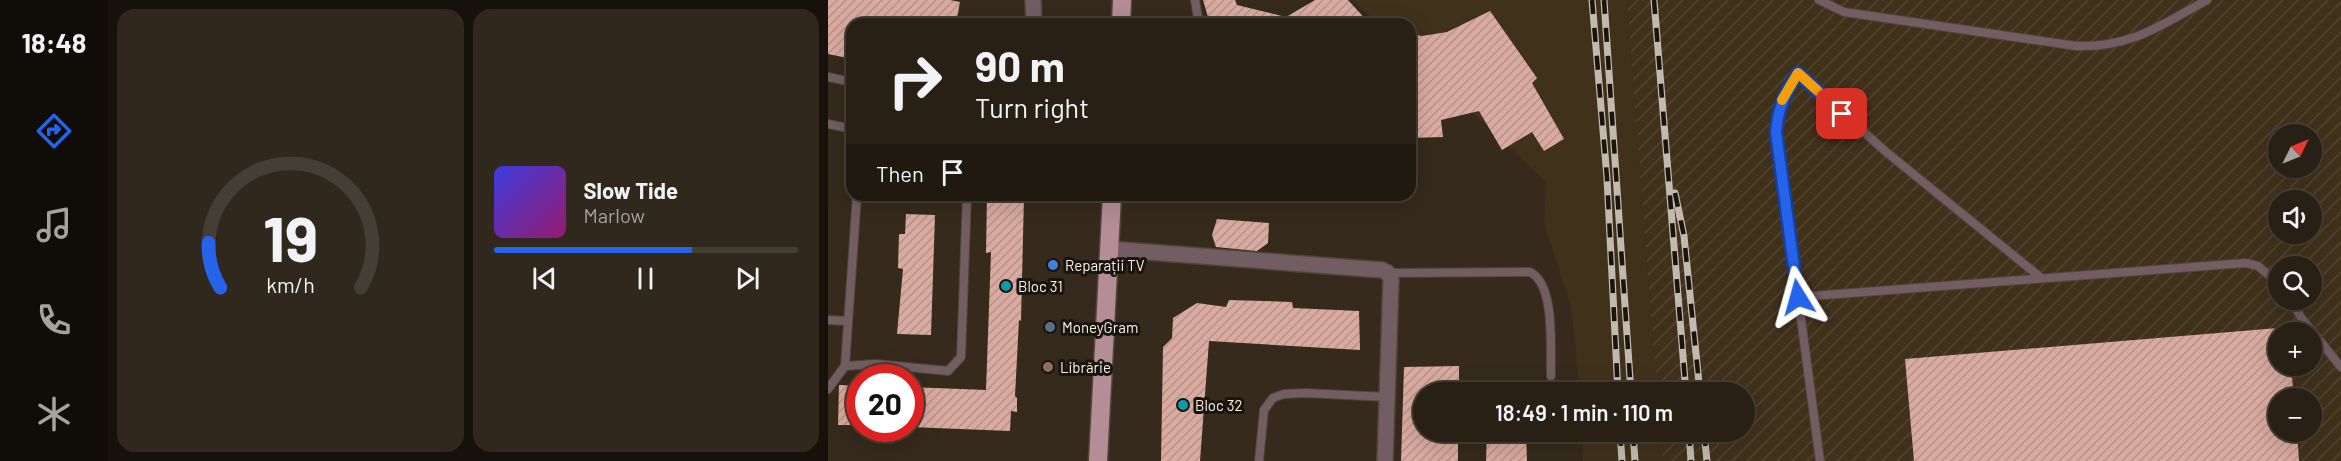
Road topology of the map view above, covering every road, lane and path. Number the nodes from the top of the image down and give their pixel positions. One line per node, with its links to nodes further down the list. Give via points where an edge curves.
1 (1033, 0): 5 (street)
2 (1195, 0): 6 (lane)
3 (1820, 0): 4 (lane, via 1844,12 2097,47 2120,44 2144,34)
4 (2207, 0)
5 (1034, 18)
6 (1198, 18)
7 (828, 77): 8 (lane)
8 (846, 81)
9 (828, 124): 10 (lane)
10 (846, 128)
11 (857, 201): 21 (lane)
12 (967, 201): 22 (lane, via 961,357 955,366 948,371 876,364)
13 (1112, 201): 14 (main road)
14 (1109, 249): 15 (street); 27 (main road)
15 (1388, 273): 24 (lane, via 1530,272 1539,276 1548,303); 26 (street, via 1391,279)
16 (2268, 274): 17 (lane, via 2258,266 2245,263)
17 (2040, 277): 18 (lane); 18 (lane, via 1880,147 1798,73 1782,99 1776,132)
18 (1798, 297): 30 (lane)
19 (2297, 310): 23 (lane)
20 (828, 320): 21 (lane)
21 (847, 321): 22 (lane)
22 (845, 366): 25 (lane)
23 (2341, 367)
24 (1551, 376)
25 (828, 389)
26 (1387, 398): 28 (lane, via 1305,393 1273,398 1264,410); 29 (street)
27 (1098, 461)
28 (1259, 461)
29 (1385, 461)
30 (1820, 461)

